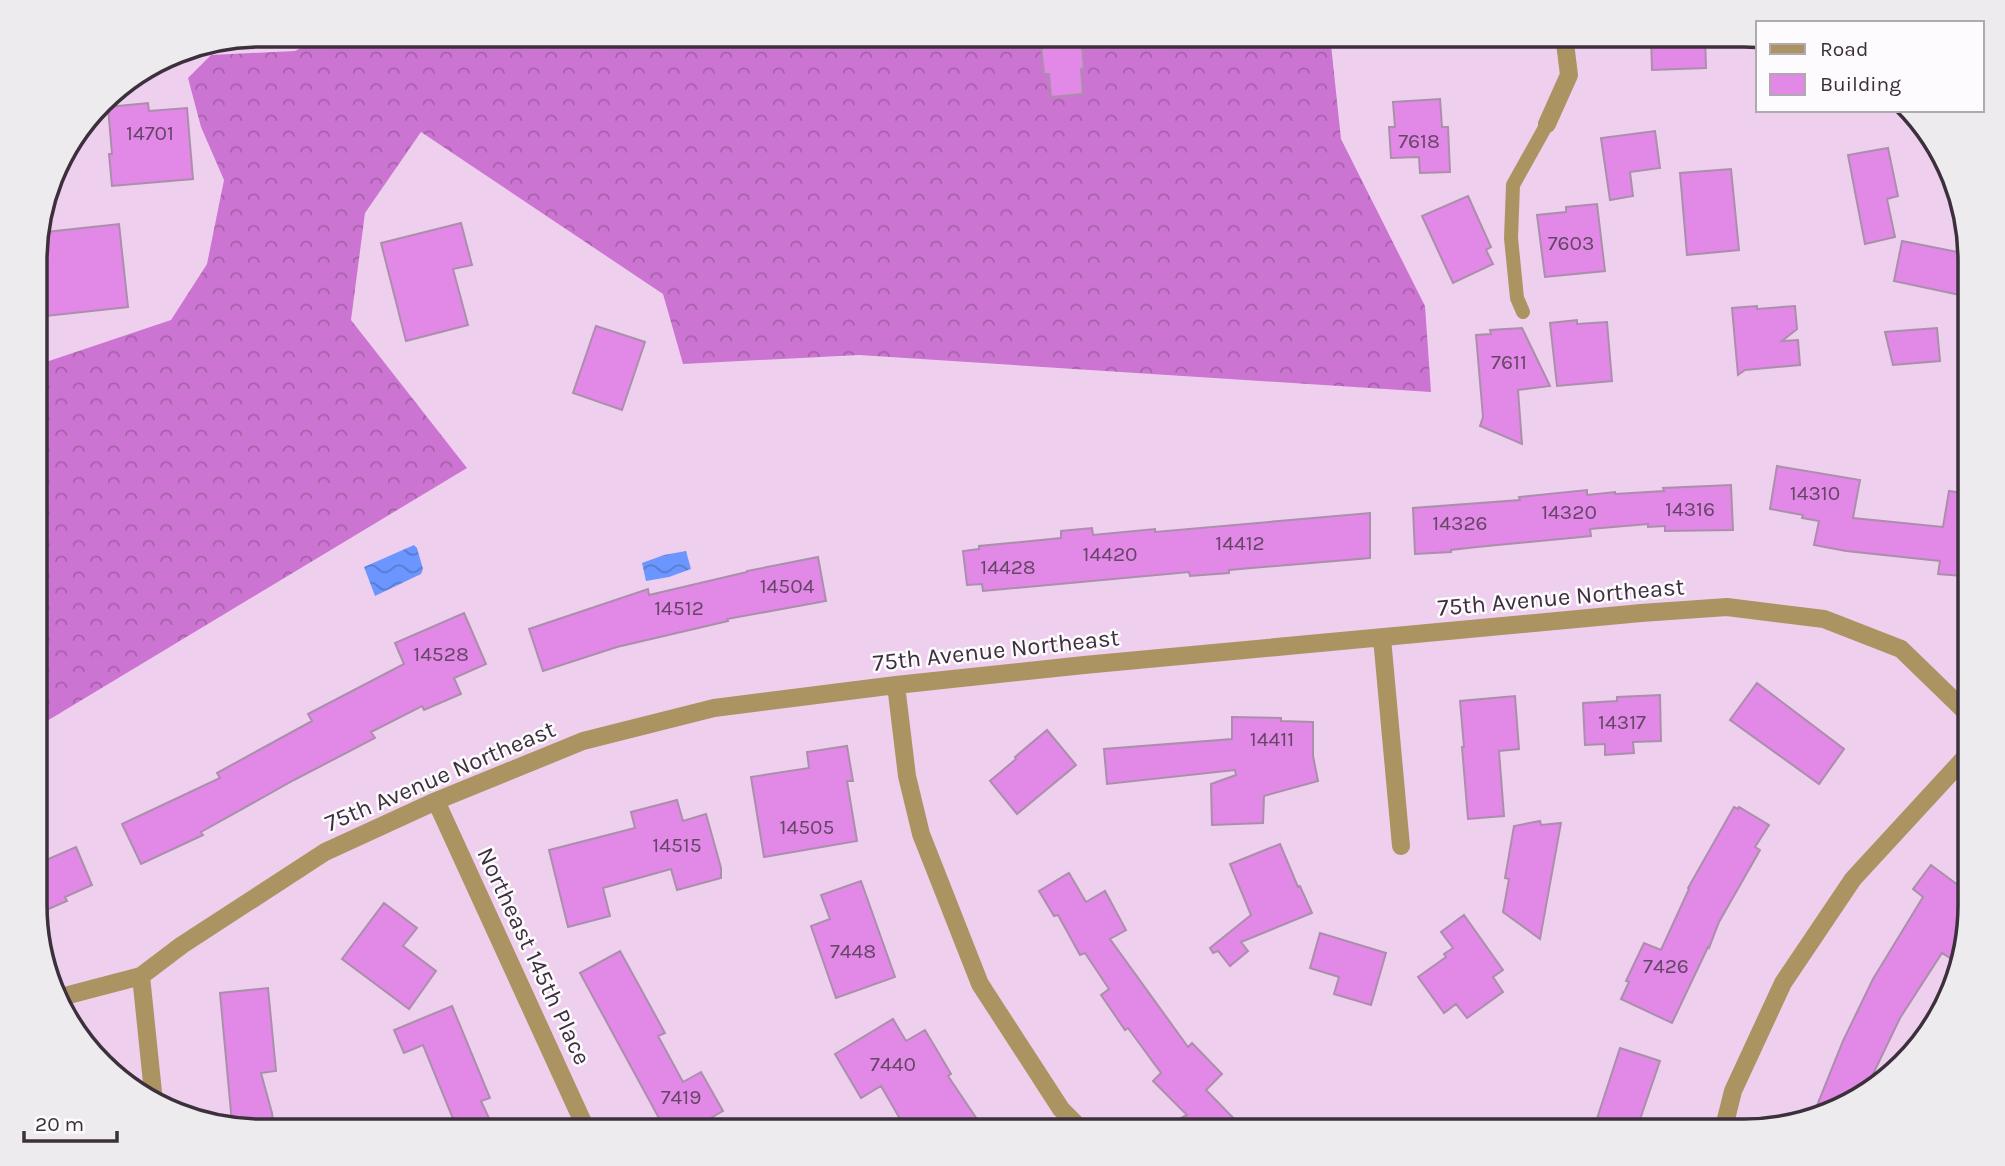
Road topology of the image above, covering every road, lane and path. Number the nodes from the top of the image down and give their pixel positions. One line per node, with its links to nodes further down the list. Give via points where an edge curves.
1 (1566, 47): 2 (street, via 1569,75)
2 (1547, 124): 3 (lane, via 1513,185 1511,238 1517,298)
3 (1523, 312)
4 (1382, 638): 5 (street, 75th Avenue Northeast); 6 (street, 75th Avenue Northeast, via 1727,607 1824,619 1901,649); 9 (street)
5 (896, 685): 8 (street, 75th Avenue Northeast, via 715,708 583,741); 13 (street, via 907,776 921,834 980,984)
6 (1957, 704)
7 (1957, 765): 14 (street, via 1853,879 1783,984 1733,1091)
8 (436, 801): 10 (street, 75th Avenue Northeast, via 325,852); 15 (street, Northeast 145th Place)
9 (1401, 846)
10 (141, 976): 11 (street, 75th Avenue Northeast); 12 (street)
11 (68, 995)
12 (153, 1089)
13 (1070, 1118)
14 (1726, 1118)
15 (581, 1119)

